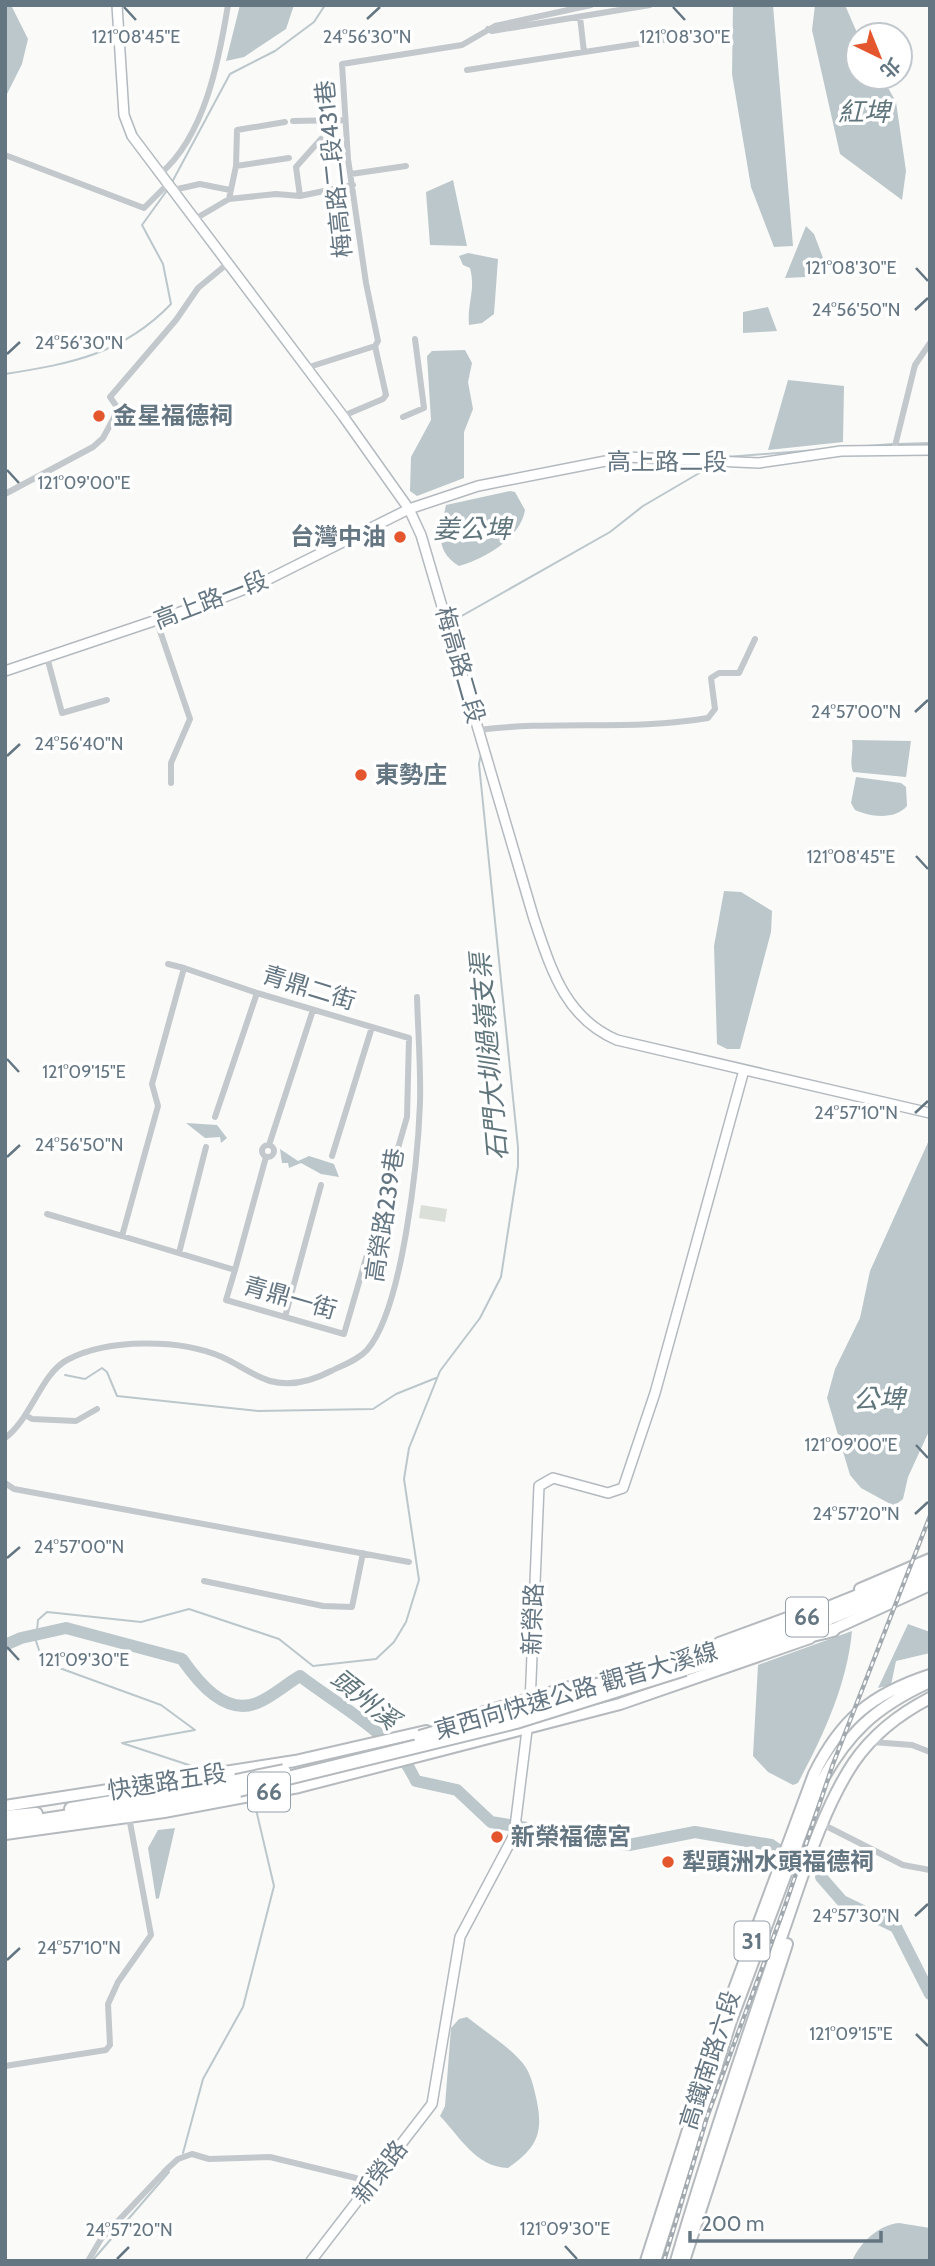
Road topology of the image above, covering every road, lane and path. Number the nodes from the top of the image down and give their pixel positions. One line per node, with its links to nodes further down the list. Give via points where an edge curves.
1 (117, 5): 16 (street, 梅高路二段, via 124,115 132,136)
2 (228, 5): 16 (street, via 218,63 204,104 182,149)
3 (591, 5): 6 (street, 梅高路二段431巷)
4 (650, 5): 5 (street, 梅高路二段431巷)
5 (580, 17): 6 (street, 梅高路二段431巷); 8 (street)
6 (488, 29): 10 (street, 梅高路二段431巷, via 462,45 344,62)
7 (708, 33): 8 (street)
8 (584, 52): 9 (street)
9 (467, 70)
10 (345, 120): 14 (street, via 289,121 237,130); 17 (street, 梅高路二段431巷)
11 (321, 139): 21 (street, via 296,167)
12 (5, 155): 19 (street, via 144,208)
13 (289, 158): 14 (street)
14 (236, 166): 20 (street)
15 (406, 166): 17 (street)
16 (160, 174): 19 (street, 梅高路二段)
17 (351, 174): 18 (street, 梅高路二段431巷)
18 (353, 185): 21 (street); 27 (street, 梅高路二段431巷)
19 (171, 187): 20 (street, via 200,184); 23 (street, 梅高路二段)
20 (230, 190): 22 (street)
21 (300, 196): 22 (street)
22 (229, 199): 23 (street)
23 (195, 219): 24 (street, 梅高路二段)
24 (227, 264): 28 (street, 梅高路二段); 33 (street, via 198,288 110,397 117,412 103,438)
25 (415, 339): 30 (street, via 424,408)
26 (930, 343): 31 (street, via 915,365)
27 (376, 346): 28 (street); 29 (street, 梅高路二段431巷, via 386,395)
28 (306, 368): 29 (street, 梅高路二段)
29 (343, 416): 34 (street, 梅高路二段)
30 (403, 417)
31 (895, 446): 32 (street, 高上路二段); 34 (street, 高上路二段, via 759,463 626,457 478,486)
32 (930, 450)
33 (5, 494)
34 (409, 509): 35 (street, 高上路一段, via 263,582); 40 (street, 梅高路二段, via 421,534)
35 (156, 622): 37 (street, 高上路一段); 41 (street, via 190,719 171,763)
36 (755, 639): 40 (street, via 739,673 719,673 712,678 715,709 708,718 605,727 521,725)
37 (47, 657): 38 (street, 高上路一段); 39 (street, via 62,713)
38 (5, 671)
39 (107, 700)
40 (482, 730): 48 (street, 梅高路二段, via 552,973 571,1007 599,1032 617,1040)
41 (171, 783)
42 (168, 964): 43 (street, 青鼎二街)
43 (184, 968): 44 (street, 青鼎二街); 56 (street, via 152,1084 158,1106)
44 (257, 993): 46 (street, 青鼎二街); 50 (street)
45 (417, 997): 61 (street, 高榮路239巷, via 420,1104 406,1237 394,1290 367,1350 314,1380 285,1383 180,1345 108,1348 66,1360)
46 (313, 1010): 47 (street, 青鼎二街); 58 (street, via 269,1145 261,1150 266,1157)
47 (372, 1027): 52 (street); 53 (street, 青鼎二街, via 409,1038 407,1117)
48 (744, 1070): 49 (street, 梅高路二段); 77 (street, 新榮路, via 655,1393 623,1488 608,1493 553,1478 539,1486)
49 (930, 1113)
50 (215, 1117)
51 (206, 1147): 57 (street)
52 (332, 1156)
53 (389, 1184): 59 (street, 青鼎一街, via 344,1334)
54 (321, 1185): 59 (street)
55 (47, 1214): 56 (street, 青鼎一街)
56 (122, 1236): 57 (street, 青鼎一街)
57 (179, 1253): 58 (street, 青鼎一街)
58 (235, 1270): 59 (street, 青鼎一街, via 226,1300)
59 (285, 1317)
60 (97, 1409): 61 (street, via 76,1421)
61 (27, 1416): 62 (street, 高榮路239巷)
62 (5, 1438)
63 (5, 1483): 64 (street, via 15,1489)
64 (363, 1553): 66 (street); 69 (street, via 352,1607 323,1606)
65 (930, 1559): 71 (main road, 66)
66 (409, 1562)
67 (930, 1567): 73 (highway, 東西向快速公路 觀音大溪線 / 66)
68 (930, 1577): 73 (highway, 東西向快速公路 觀音大溪線 / 66)
69 (204, 1581)
70 (930, 1586): 72 (main road, 66)
71 (826, 1604): 73 (highway); 77 (main road, 66, via 651,1666)
72 (833, 1630): 73 (highway); 79 (main road, 66, via 620,1704)
73 (756, 1642): 74 (highway, 東西向快速公路 觀音大溪線 / 66)
74 (684, 1665): 83 (highway, 東西向快速公路 觀音大溪線 / 66, bridge, via 340,1758 167,1794); 85 (highway, 東西向快速公路 觀音大溪線 / 66, bridge, via 516,1722 239,1790)
75 (930, 1675): 91 (main road, 高鐵南路六段 / 31, via 872,1700 849,1719 825,1751)
76 (930, 1682): 89 (main road, 高鐵南路六段 / 31, via 862,1723 834,1758 805,1822)
77 (531, 1697): 79 (street, 新榮路); 82 (main road, 快速路五段 / 66, via 376,1742 236,1771)
78 (930, 1698): 80 (main road, 高鐵南路六段 / 31, via 903,1712)
79 (527, 1727): 84 (main road, 快速路五段 / 66, via 299,1787); 96 (street, 新榮路, via 514,1835 460,1937 432,2104)
80 (870, 1742): 81 (street, via 912,1745); 86 (main road, 高鐵南路六段 / 31, via 842,1783)
81 (930, 1752)
82 (5, 1806)
83 (5, 1817)
84 (129, 1817): 87 (main road, 快速路五段 / 66); 93 (street, via 151,1935 108,2004 110,2045 106,2050)
85 (5, 1826)
86 (822, 1828): 88 (street, via 903,1865); 90 (main road, 高鐵南路六段 / 31); 92 (main road, 高鐵南路六段 / 31, via 810,1876)
87 (5, 1835)
88 (930, 1870)
89 (739, 2000): 90 (main road, via 751,2005); 91 (main road, 高鐵南路六段 / 31)
90 (759, 2002): 92 (main road, 高鐵南路六段 / 31)
91 (728, 2016): 92 (main road); 95 (main road, 高鐵南路六段 / 31); 99 (main road, 高鐵南路六段 / 31)
92 (747, 2049): 94 (main road, 高鐵南路六段 / 31)
93 (5, 2066)
94 (740, 2071): 95 (main road); 101 (main road, 高鐵南路六段 / 31); 102 (main road, 高鐵南路六段 / 31)
95 (714, 2074): 100 (main road, 高鐵南路六段 / 31)
96 (369, 2186): 97 (street, via 356,2178 270,2157 209,2159 198,2154 178,2159 101,2239); 98 (street, 新榮路)
97 (88, 2261)
98 (311, 2261)
99 (646, 2261)
100 (655, 2261)
101 (676, 2261)
102 (684, 2261)

